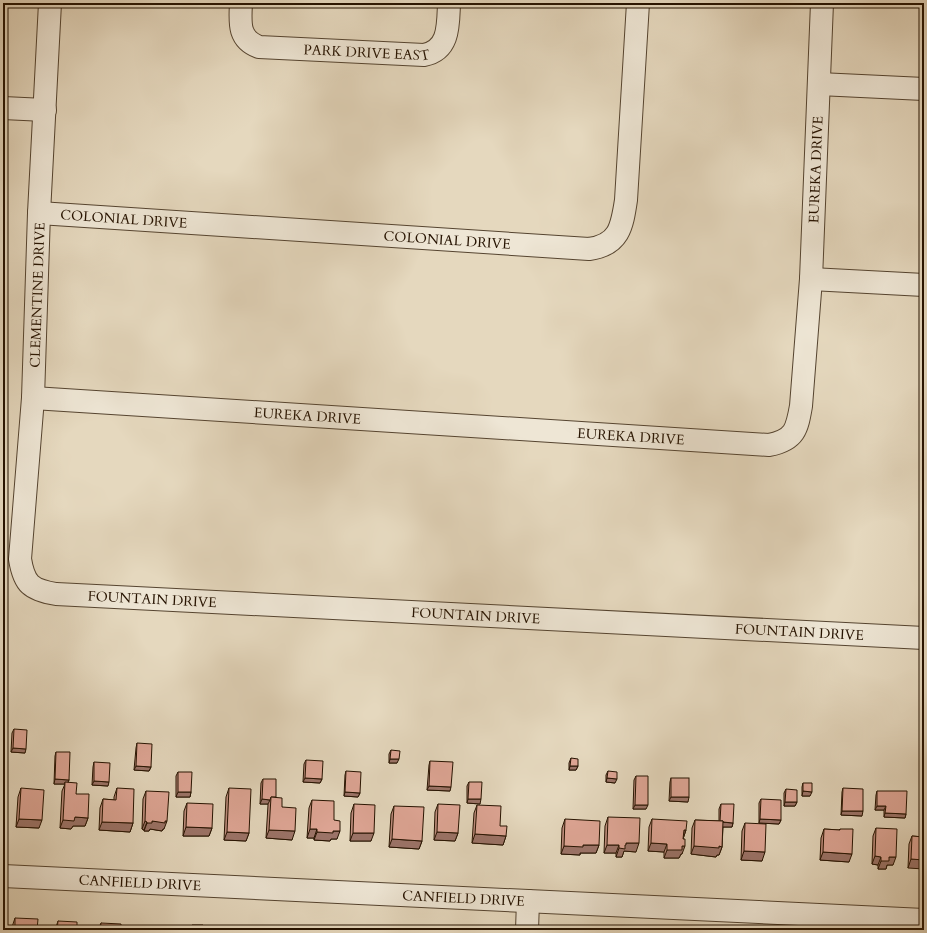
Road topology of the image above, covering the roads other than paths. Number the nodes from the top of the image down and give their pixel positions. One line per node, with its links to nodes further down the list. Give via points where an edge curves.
1 (50, 3): 9 (street, CLEMENTINE DRIVE)
2 (241, 3): 3 (street, PARK DRIVE EAST, via 240,20 243,33 246,40 259,47 424,55 432,54 444,42)
3 (450, 3)
4 (638, 3): 10 (street, COLONIAL DRIVE, via 624,217 612,240 600,248 581,249)
5 (822, 3): 6 (street, EUREKA DRIVE)
6 (819, 84): 7 (street); 11 (street, EUREKA DRIVE)
7 (924, 89)
8 (3, 108): 9 (street)
9 (45, 110): 10 (street, CLEMENTINE DRIVE)
10 (39, 212): 13 (street, CLEMENTINE DRIVE)
11 (811, 279): 12 (street); 13 (street, EUREKA DRIVE, via 799,417 793,435 769,445)
12 (924, 285)
13 (33, 398): 14 (street, CLEMENTINE DRIVE, via 20,559 22,572)
14 (29, 585): 15 (street, FOUNTAIN DRIVE, via 37,590 56,594)
15 (924, 638)
16 (3, 876): 17 (street, CANFIELD DRIVE)
17 (528, 901): 18 (street, CANFIELD DRIVE); 19 (street)
18 (924, 920)
19 (527, 930)

